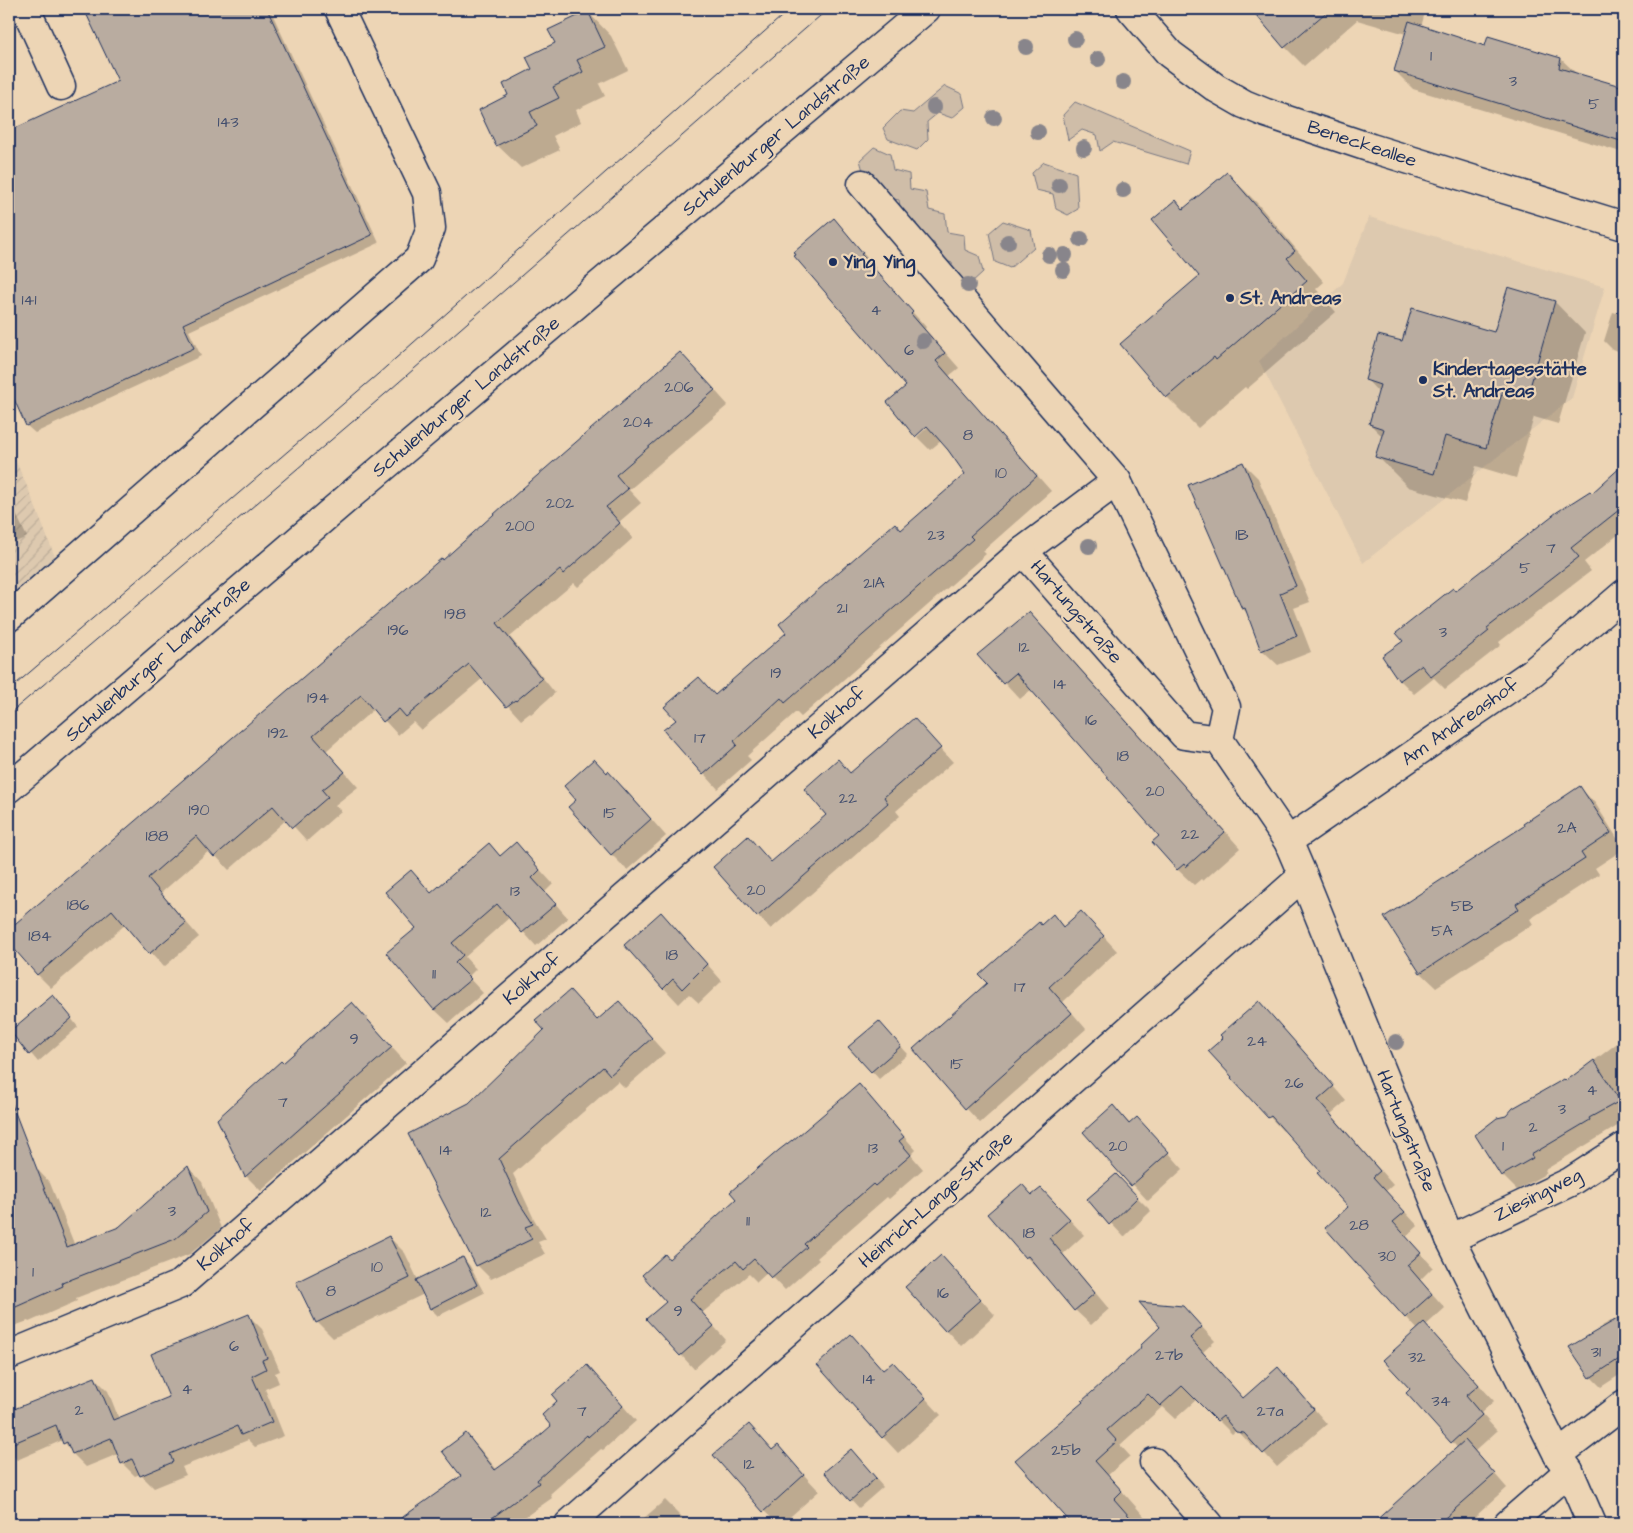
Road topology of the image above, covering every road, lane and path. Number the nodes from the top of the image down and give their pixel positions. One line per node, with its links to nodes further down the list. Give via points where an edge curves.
1 (26, 9): 5 (street)
2 (338, 9): 11 (street, via 427,193 431,228 419,259)
3 (926, 9): 13 (street, Schulenburger Landstraße)
4 (1130, 9): 7 (street, Beneckeallee, via 1170,54 1244,104 1354,142)
5 (62, 86)
6 (862, 184): 8 (street)
7 (1624, 226)
8 (1117, 481): 9 (street, Hartungstraße); 12 (street, via 1226,706)
9 (1022, 551): 12 (street, Hartungstraße, via 1184,735); 18 (street, Kolkhof, via 181,1284)
10 (1624, 594): 14 (street, Am Andreashof, via 1533,672)
11 (9, 617)
12 (1218, 740): 14 (street, Hartungstraße)
13 (9, 788)
14 (1288, 841): 15 (street, Hartungstraße)
15 (1304, 876): 17 (street, Hartungstraße); 22 (street, Heinrich-Lange-Straße)
16 (1624, 1147): 17 (street, Ziesingweg, via 1570,1182)
17 (1450, 1239): 21 (street, Hartungstraße)
18 (9, 1355)
19 (1624, 1404): 21 (street)
20 (1154, 1462): 23 (street)
21 (1564, 1463): 24 (street); 25 (street, Hartungstraße)
22 (568, 1524)
23 (1209, 1524)
24 (1508, 1524)
25 (1592, 1524)

